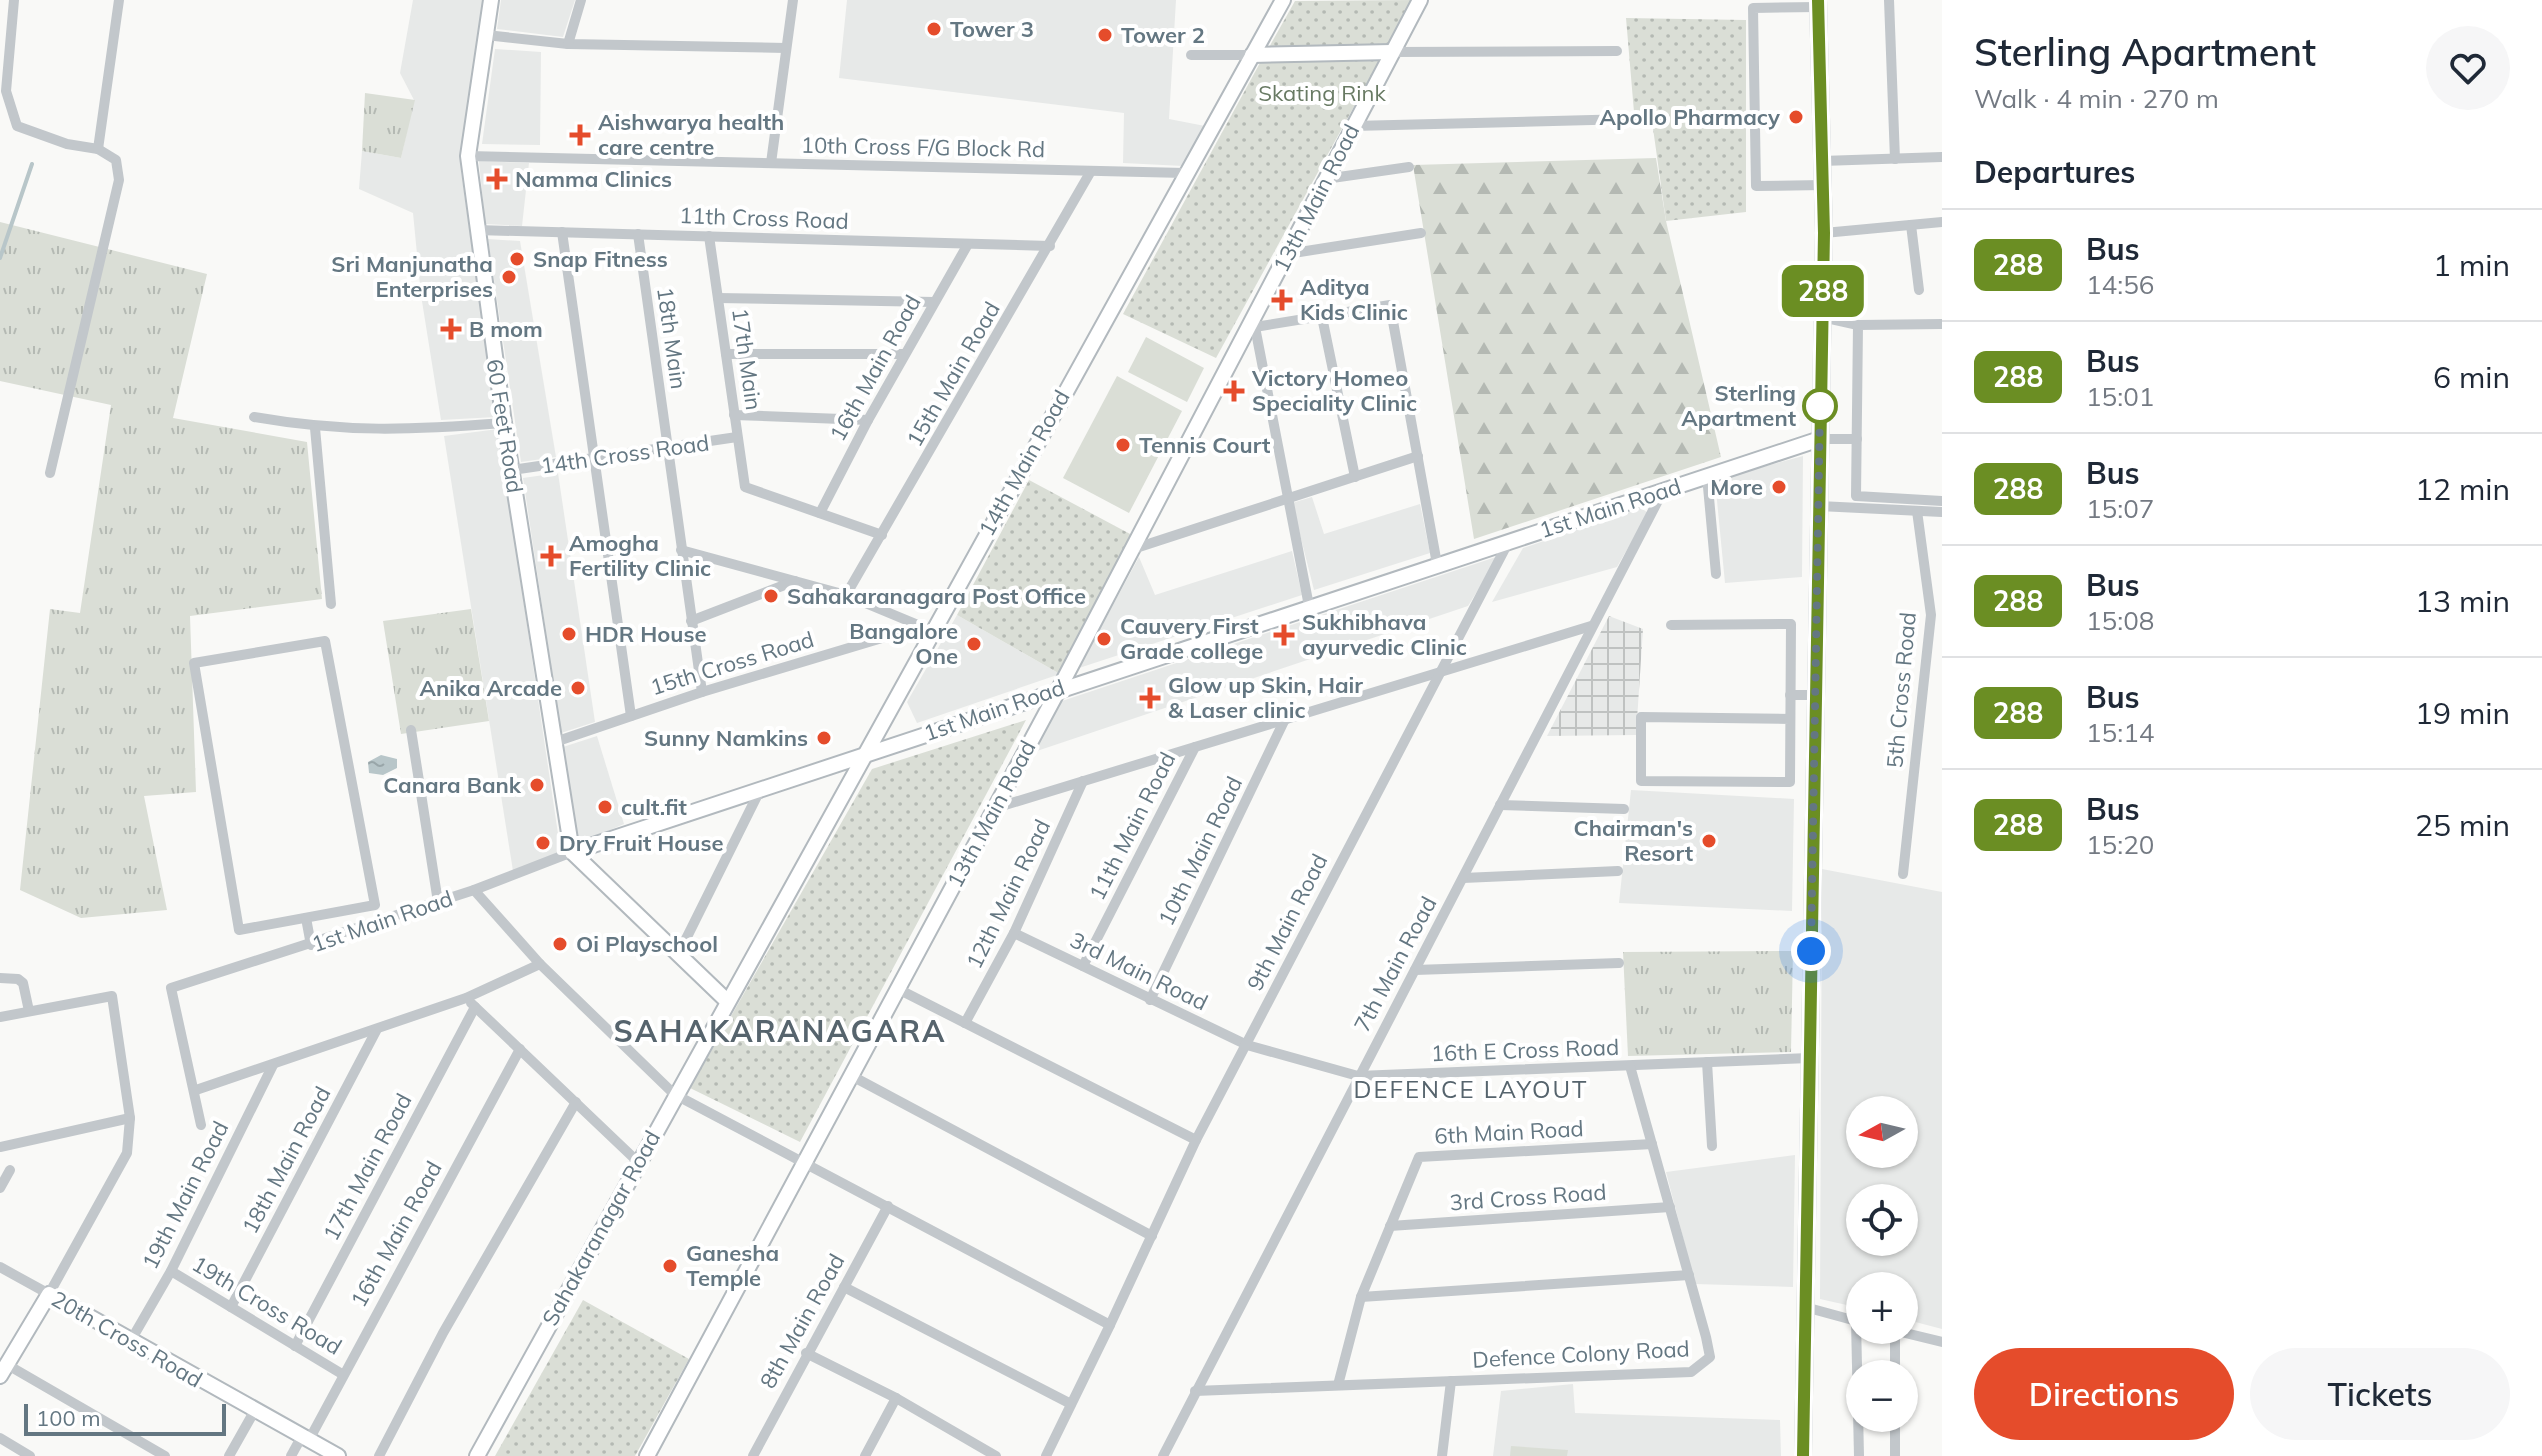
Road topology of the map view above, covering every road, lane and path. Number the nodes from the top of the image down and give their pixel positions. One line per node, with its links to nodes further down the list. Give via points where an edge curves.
1 (14, 0): 12 (street)
2 (119, 0): 20 (street)
3 (491, 0): 10 (street, 60 Feet Road)
4 (581, 0): 11 (street)
5 (793, 0): 13 (street)
6 (1283, 0): 17 (street)
7 (1420, 0): 15 (street, 13th Main Road)
8 (1889, 0): 23 (street)
9 (1818, 4): 24 (street); 30 (street, via 1753,8 1756,186)
10 (486, 35): 11 (street); 21 (street, 60 Feet Road)
11 (568, 44): 13 (street)
12 (5, 46): 20 (street, via 6,91 17,126)
13 (786, 48): 25 (street)
14 (1617, 51): 15 (street)
15 (1392, 52): 17 (street); 19 (street, 13th Main Road)
16 (1191, 55): 17 (street)
17 (1252, 55): 28 (street, 14th Main Road)
18 (1631, 119): 19 (street)
19 (1353, 126): 29 (street, 13th Main Road)
20 (98, 149): 64 (street, via 116,160 119,180)
21 (468, 156): 25 (street, 10th Cross F/G Block Rd); 33 (street, 60 Feet Road)
22 (1942, 157): 23 (street)
23 (1895, 159): 24 (street)
24 (1822, 161): 30 (street)
25 (771, 163): 27 (street, 10th Cross F/G Block Rd)
26 (1409, 167): 29 (street)
27 (1091, 171): 28 (street, 10th Cross F/G Block Rd); 40 (street, 15th Main Road)
28 (1185, 173): 87 (street, 14th Main Road)
29 (1325, 179): 41 (street, 13th Main Road)
30 (1823, 185): 36 (street)
31 (1942, 222): 32 (street)
32 (1911, 225): 36 (street); 42 (street)
33 (477, 230): 34 (street, 11th Cross Road); 55 (street, 60 Feet Road)
34 (562, 232): 37 (street, 11th Cross Road); 62 (street)
35 (1421, 233): 41 (street)
36 (1824, 233): 46 (street)
37 (638, 234): 38 (street, 11th Cross Road); 60 (street, 18th Main)
38 (709, 236): 39 (street, 11th Cross Road); 43 (street, 17th Main)
39 (968, 244): 40 (street, 11th Cross Road); 44 (street, 16th Main Road)
40 (1050, 246): 74 (street, 15th Main Road)
41 (1287, 254): 49 (street, 13th Main Road)
42 (1919, 290)
43 (718, 298): 44 (street); 50 (street, 17th Main)
44 (934, 302): 51 (street, 16th Main Road)
45 (1322, 317): 49 (street); 61 (street, via 1390,305); 66 (street)
46 (1822, 317): 48 (street); 58 (street)
47 (1942, 324): 48 (street)
48 (1858, 325): 59 (street)
49 (1252, 328): 68 (street); 76 (street, 13th Main Road)
50 (726, 354): 51 (street); 52 (street, 17th Main)
51 (904, 354): 54 (street, 16th Main Road)
52 (734, 415): 54 (street, 14th Cross Road); 57 (street, 17th Main)
53 (254, 417): 56 (street)
54 (868, 420): 73 (street, 16th Main Road)
55 (504, 423): 56 (street, via 381,431); 63 (street, 60 Feet Road)
56 (315, 428): 82 (street)
57 (737, 437): 60 (street, 14th Cross Road); 73 (street, 17th Main, via 745,487)
58 (1820, 439): 59 (street); 65 (street, 1st Main Road); 70 (street)
59 (1857, 439): 69 (street, via 1856,496)
60 (666, 448): 62 (street, 14th Cross Road); 77 (street, 18th Main)
61 (1418, 456): 66 (street); 78 (street)
62 (594, 458): 63 (street, 14th Cross Road); 93 (street)
63 (512, 470): 97 (street, 60 Feet Road)
64 (50, 473)
65 (1707, 476): 67 (street, 1st Main Road); 79 (street)
66 (1355, 477): 68 (street)
67 (1663, 491): 75 (street, 1st Main Road); 86 (street, 7th Main Road)
68 (1289, 498): 76 (street); 83 (street)
69 (1942, 501)
70 (1819, 506): 71 (street); 92 (street)
71 (1917, 511): 72 (street); 107 (street, 5th Cross Road, via 1931,615)
72 (1942, 512)
73 (820, 513): 74 (street)
74 (882, 535): 81 (street, 15th Main Road)
75 (1509, 541): 78 (street, 1st Main Road); 88 (street, 9th Main Road)
76 (1133, 549): 89 (street, 13th Main Road)
77 (681, 550): 80 (street); 84 (street, 18th Main)
78 (1437, 564): 83 (street, 1st Main Road)
79 (1716, 574)
80 (795, 581): 81 (street); 84 (street)
81 (846, 595): 87 (street)
82 (331, 604)
83 (1309, 606): 89 (street, 1st Main Road)
84 (691, 621): 90 (street, 18th Main)
85 (1671, 625): 91 (street, via 1791,624)
86 (1591, 626): 88 (street); 102 (street, 7th Main Road)
87 (927, 628): 90 (street, 15th Cross Road); 99 (street, 14th Main Road)
88 (1437, 673): 94 (street); 129 (street, 9th Main Road)
89 (1060, 687): 99 (street, 1st Main Road); 103 (street, 13th Main Road)
90 (702, 692): 93 (street, 15th Cross Road)
91 (1790, 695): 92 (street); 95 (street)
92 (1815, 695): 131 (street)
93 (631, 716): 97 (street, 15th Cross Road)
94 (1285, 719): 98 (street); 122 (street, 10th Main Road)
95 (1790, 719): 95 (street, via 1790,782 1641,781 1641,717)
96 (411, 730): 110 (street)
97 (555, 742): 105 (street, 60 Feet Road)
98 (1195, 747): 100 (street); 117 (street, 11th Main Road)
99 (867, 755): 101 (street, 1st Main Road); 123 (street, Sahakaranagar Road)
100 (1083, 781): 103 (street); 112 (street, 12th Main Road)
101 (761, 788): 105 (street, 1st Main Road); 114 (street)
102 (1500, 805): 104 (street); 108 (street, 7th Main Road)
103 (992, 809): 120 (street, 13th Main Road)
104 (1624, 809)
105 (572, 852): 109 (street, 1st Main Road); 114 (street)
106 (1618, 871): 108 (street)
107 (1903, 874)
108 (1463, 878): 118 (street, 7th Main Road)
109 (474, 890): 110 (street, 1st Main Road); 116 (street)
110 (438, 902): 113 (street, 1st Main Road)
111 (306, 918): 111 (street, via 239,930 194,663 325,641 375,905); 113 (street)
112 (1014, 933): 117 (street, 3rd Main Road); 127 (street, 12th Main Road)
113 (311, 945): 137 (street, 1st Main Road, via 171,988)
114 (678, 955): 123 (street)
115 (1619, 963): 118 (street)
116 (540, 964): 121 (street); 138 (street)
117 (1083, 966): 122 (street, 3rd Main Road)
118 (1415, 970): 136 (street, 7th Main Road)
119 (0, 978): 125 (street, via 23,983)
120 (898, 989): 127 (street); 135 (street, 13th Main Road)
121 (466, 998): 124 (street); 128 (street)
122 (1150, 1000): 129 (street, 3rd Main Road)
123 (727, 1001): 138 (street, Sahakaranagar Road)
124 (475, 1007): 130 (street); 168 (street, 17th Main Road)
125 (29, 1011): 126 (street); 140 (street, via 112,996)
126 (0, 1017)
127 (965, 1023): 142 (street)
128 (376, 1031): 133 (street); 160 (street, 18th Main Road)
129 (1247, 1045): 136 (street, 16th E Cross Road); 142 (street, 9th Main Road)
130 (520, 1049): 139 (street); 171 (street, 16th Main Road)
131 (1809, 1058): 132 (street, 16th E Cross Road); 161 (street)
132 (1707, 1062): 134 (street, 16th E Cross Road); 144 (street)
133 (273, 1065): 137 (street); 155 (street, 19th Main Road)
134 (1630, 1066): 136 (street, 16th E Cross Road); 143 (street, Defence Colony Road)
135 (850, 1075): 146 (street, 13th Main Road); 153 (street)
136 (1358, 1076): 174 (street, 7th Main Road)
137 (196, 1090): 141 (street)
138 (674, 1094): 146 (street); 147 (street, Sahakaranagar Road)
139 (576, 1102): 147 (street); 187 (street)
140 (130, 1118): 145 (street); 158 (street, via 127,1153)
141 (201, 1125)
142 (1196, 1140): 153 (street, 9th Main Road)
143 (1652, 1144): 151 (street, Defence Colony Road); 152 (street, 6th Main Road, via 1419,1157)
144 (1712, 1146)
145 (0, 1147)
146 (804, 1161): 150 (street); 189 (street, 13th Main Road)
147 (638, 1162): 188 (street, Sahakaranagar Road)
148 (10, 1170): 149 (street)
149 (0, 1188)
150 (888, 1206): 157 (street, 8th Main Road); 163 (street)
151 (1670, 1207): 152 (street, 3rd Cross Road); 156 (street, Defence Colony Road)
152 (1390, 1226): 159 (street, 6th Main Road)
153 (1152, 1236): 163 (street, 9th Main Road)
154 (0, 1267): 158 (street, 20th Cross Road)
155 (171, 1271): 160 (street, 19th Cross Road); 165 (street, 19th Main Road)
156 (1689, 1275): 159 (street); 172 (street, Defence Colony Road, via 1710,1357 1691,1372)
157 (844, 1287): 169 (street, 8th Main Road); 176 (street)
158 (49, 1294): 165 (street, 20th Cross Road); 170 (street)
159 (1361, 1297): 173 (street, 6th Main Road)
160 (231, 1307): 168 (street, 19th Cross Road)
161 (1805, 1307): 162 (street); 196 (street)
162 (1846, 1318)
163 (1110, 1325): 176 (street, 9th Main Road)
164 (1918, 1336): 166 (street)
165 (130, 1342): 177 (street, 20th Cross Road)
166 (1942, 1342)
167 (1858, 1344): 197 (street)
168 (295, 1346): 171 (street, 19th Cross Road)
169 (806, 1353): 175 (street); 190 (street, 8th Main Road)
170 (3, 1370): 183 (street)
171 (342, 1374): 180 (street, 16th Main Road)
172 (1451, 1381): 173 (street, Defence Colony Road); 195 (street)
173 (1338, 1385): 174 (street, Defence Colony Road)
174 (1195, 1391): 194 (street, 7th Main Road)
175 (896, 1398): 181 (street); 191 (street)
176 (1071, 1404): 193 (street, 9th Main Road)
177 (255, 1410): 180 (street, 20th Cross Road); 184 (street)
178 (1895, 1432): 198 (street)
179 (0, 1438): 182 (street)
180 (306, 1438): 185 (street, 16th Main Road); 186 (street, 20th Cross Road)
181 (976, 1451): 192 (street)
182 (30, 1456)
183 (165, 1456)
184 (229, 1456)
185 (291, 1456)
186 (338, 1456)
187 (379, 1456)
188 (477, 1456)
189 (647, 1456)
190 (753, 1456)
191 (865, 1456)
192 (996, 1456)
193 (1046, 1456)
194 (1163, 1456)
195 (1442, 1456)
196 (1803, 1456)
197 (1859, 1456)
198 (1895, 1456)

